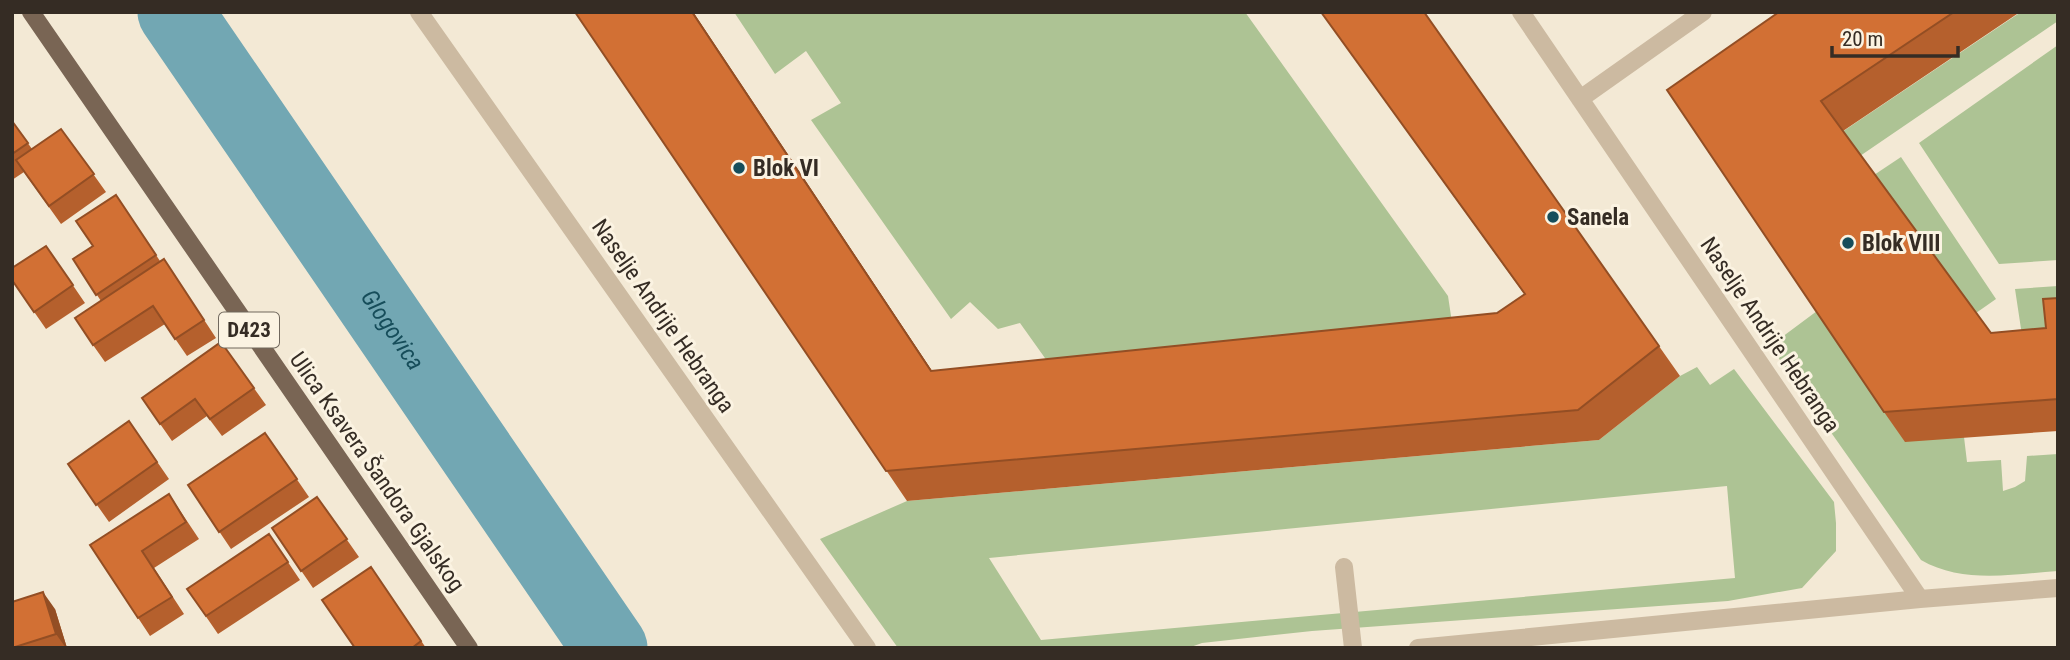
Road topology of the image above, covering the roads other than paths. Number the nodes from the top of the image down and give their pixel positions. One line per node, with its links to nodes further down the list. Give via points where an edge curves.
1 (31, 12): 9 (main road, Ulica Ksavera Šandora Gjalskog / D423)
2 (419, 12): 10 (street, Naselje Andrije Hebranga)
3 (1521, 12): 5 (street, Naselje Andrije Hebranga)
4 (1703, 12): 5 (street)
5 (1580, 99): 8 (street, Naselje Andrije Hebranga)
6 (1344, 567): 11 (street)
7 (2058, 588): 8 (street)
8 (1920, 599): 12 (street)
9 (469, 648)
10 (867, 648)
11 (1353, 648)
12 (1418, 648)

